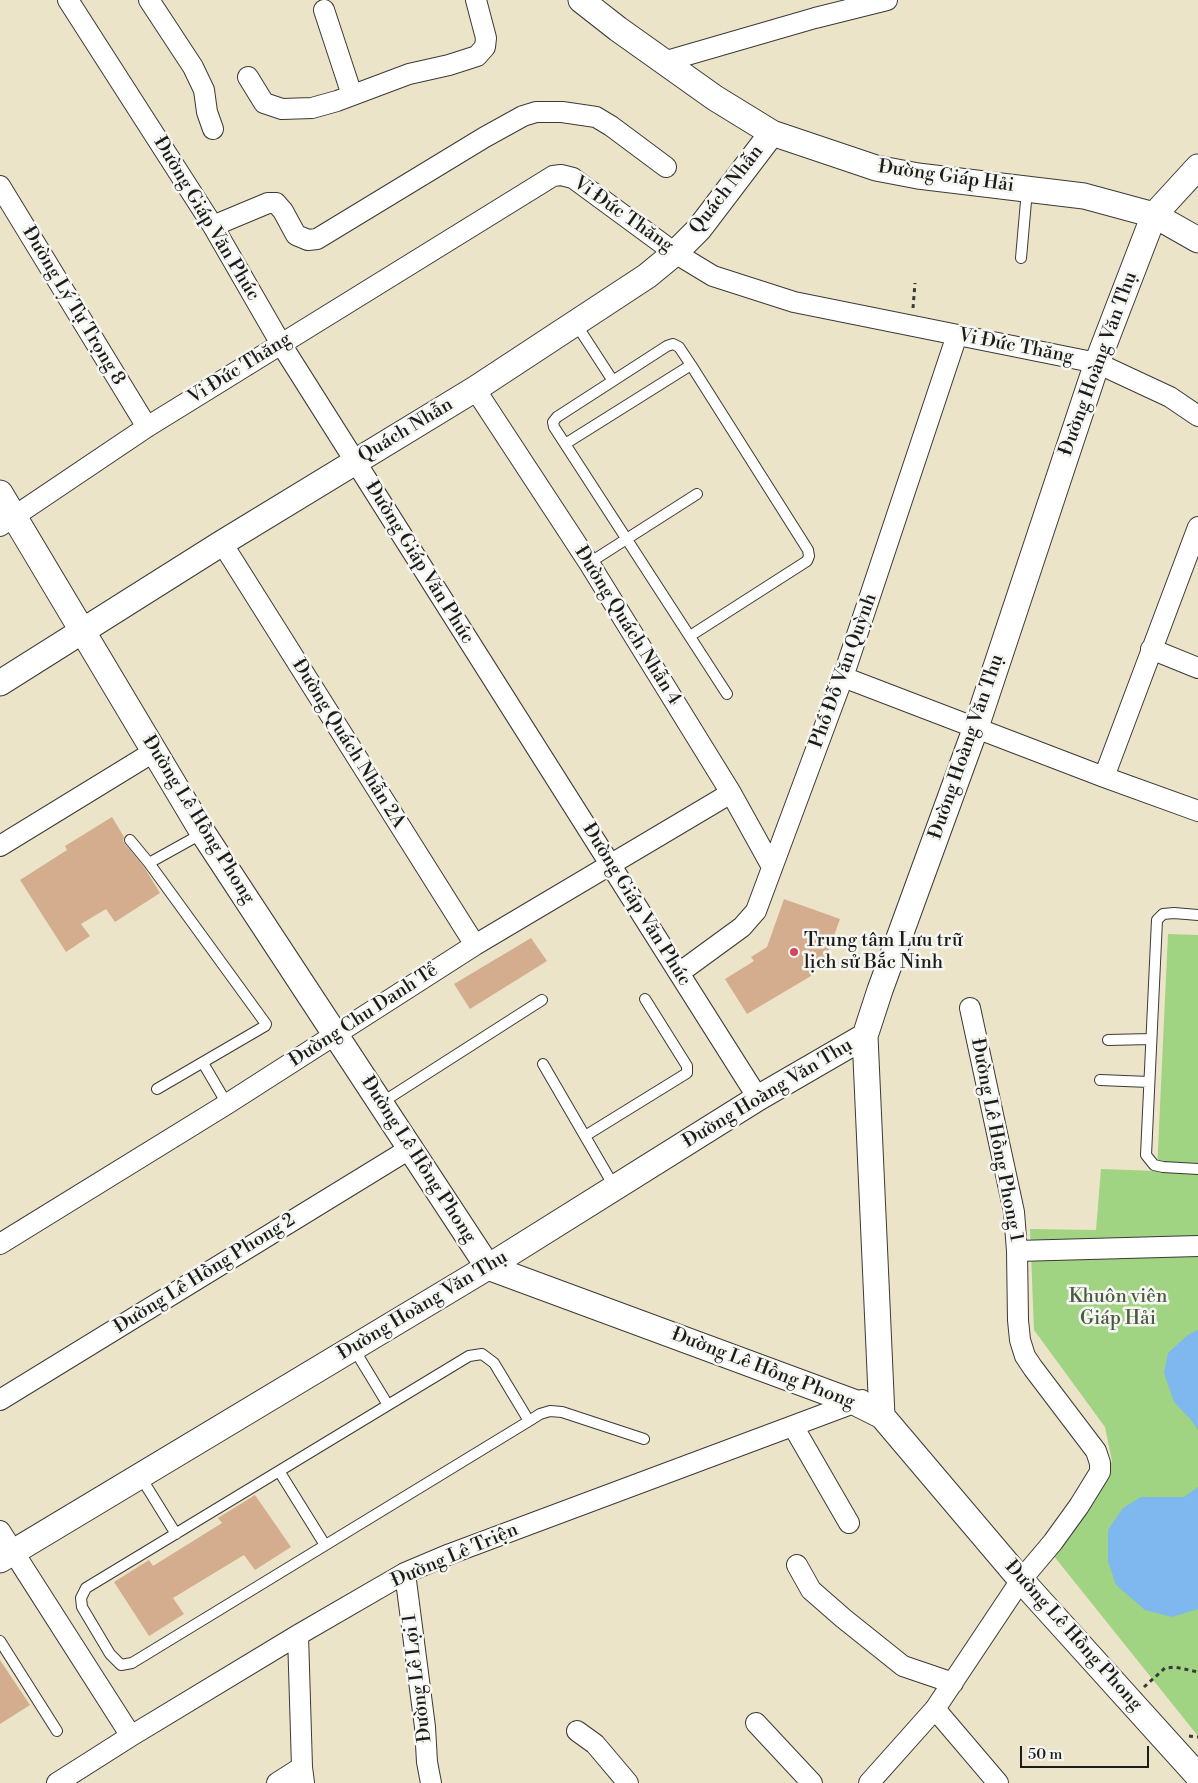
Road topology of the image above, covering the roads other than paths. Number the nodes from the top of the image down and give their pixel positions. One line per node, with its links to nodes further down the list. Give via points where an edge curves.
1 (68, 0): 17 (street, Đường Giáp Văn Phúc)
2 (149, 0): 10 (street, via 193,67 204,90)
3 (476, 0): 9 (street, via 486,38 485,47 477,56 409,74)
4 (582, 0): 7 (street, Đường Giáp Hải)
5 (887, 0): 7 (street)
6 (324, 10): 9 (street)
7 (663, 62): 11 (street, Đường Giáp Hải)
8 (248, 77): 9 (street, via 264,103 282,109 312,108)
9 (352, 95)
10 (213, 129)
11 (772, 133): 15 (street, Đường Giáp Hải, via 876,168); 19 (street, Quách Nhẫn, via 699,229)
12 (666, 167): 17 (street, via 596,117 536,112 485,137 317,239 308,240 296,235 276,203 268,203)
13 (1198, 167): 16 (street, Đường Hoàng Văn Thụ)
14 (0, 186): 29 (street, Đường Lý Tự Trọng 8)
15 (1027, 189): 16 (street, Đường Giáp Hải, via 1084,196); 20 (lane)
16 (1154, 215): 18 (street, Đường Giáp Hải); 24 (street, Đường Hoàng Văn Thụ)
17 (213, 226): 23 (street, Đường Giáp Văn Phúc)
18 (1198, 240)
19 (675, 253): 21 (street, Quách Nhẫn); 22 (street, Vi Đức Thăng, via 714,276 794,302); 23 (street, Vi Đức Thăng, via 573,178 553,176)
20 (1021, 258)
21 (575, 323): 26 (lane); 27 (street, Quách Nhẫn)
22 (957, 335): 24 (street, Vi Đức Thăng); 43 (street, Phố Đỗ Văn Quỳnh)
23 (281, 344): 29 (street, Vi Đức Thăng); 31 (street, Đường Giáp Văn Phúc)
24 (1097, 363): 28 (street, Vi Đức Thăng, via 1170,397); 46 (street, Đường Hoàng Văn Thụ)
25 (690, 366): 26 (lane, via 674,344); 30 (lane); 40 (lane, via 809,556 807,561)
26 (613, 381): 30 (lane, via 553,422)
27 (475, 389): 31 (street, Quách Nhẫn); 38 (street, Đường Quách Nhẫn 4)
28 (1198, 416)
29 (147, 427): 34 (street, Vi Đức Thăng)
30 (565, 444): 36 (lane)
31 (355, 462): 37 (street, Quách Nhẫn); 55 (street, Đường Giáp Văn Phúc)
32 (0, 492): 34 (street, Đường Lê Hồng Phong)
33 (697, 494): 36 (lane)
34 (7, 521): 39 (street, Đường Lê Hồng Phong)
35 (1198, 527): 41 (street)
36 (627, 539): 38 (lane); 40 (lane)
37 (222, 543): 39 (street, Quách Nhẫn); 58 (street, Đường Quách Nhẫn 2A)
38 (589, 563): 49 (street, Đường Quách Nhẫn 4)
39 (84, 630): 44 (street, Quách Nhẫn); 47 (street, Đường Lê Hồng Phong)
40 (690, 636): 45 (lane)
41 (1151, 649): 42 (street); 48 (street)
42 (1198, 668)
43 (843, 677): 46 (street); 56 (street, Phố Đỗ Văn Quỳnh)
44 (0, 683)
45 (727, 694)
46 (976, 727): 48 (street); 64 (street, Đường Hoàng Văn Thụ)
47 (155, 751): 51 (street, Đường Lê Hồng Phong); 53 (street)
48 (1104, 777): 50 (street)
49 (731, 793): 55 (street, Đường Chu Danh Tể); 56 (street, Đường Quách Nhẫn 4)
50 (1198, 811)
51 (203, 833): 54 (lane); 63 (street, Đường Lê Hồng Phong)
52 (130, 840): 54 (lane)
53 (0, 846)
54 (150, 862): 67 (lane, via 266,1024)
55 (610, 866): 58 (street, Đường Chu Danh Tể); 59 (street, Đường Giáp Văn Phúc)
56 (772, 866): 59 (street, Phố Đỗ Văn Quỳnh, via 751,918 724,942)
57 (1198, 915): 65 (lane, via 1163,914 1157,920)
58 (475, 945): 63 (street, Đường Chu Danh Tể)
59 (679, 973): 72 (street, Đường Giáp Văn Phúc)
60 (646, 999): 75 (lane, via 688,1070)
61 (542, 1000): 73 (lane)
62 (970, 1008): 81 (street, Đường Lê Hồng Phong 1, via 1014,1212)
63 (336, 1035): 73 (street, Đường Lê Hồng Phong); 74 (street, Đường Chu Danh Tể)
64 (865, 1036): 72 (street, Đường Hoàng Văn Thụ); 84 (street)
65 (1151, 1039): 66 (lane); 70 (lane)
66 (1108, 1040)
67 (202, 1063): 71 (lane); 74 (lane)
68 (543, 1064): 75 (lane)
69 (1100, 1080): 70 (lane)
70 (1149, 1082): 77 (lane, via 1146,1155 1154,1165)
71 (158, 1089)
72 (758, 1098): 78 (street, Đường Hoàng Văn Thụ)
73 (381, 1103): 76 (street, Đường Lê Hồng Phong)
74 (227, 1104): 79 (street, Đường Chu Danh Tể)
75 (585, 1136): 78 (lane)
76 (411, 1148): 82 (street, Đường Lê Hồng Phong); 85 (street, Đường Lê Hồng Phong 2)
77 (1198, 1169)
78 (614, 1188): 82 (street, Đường Hoàng Văn Thụ)
79 (0, 1244)
80 (1198, 1246): 81 (street)
81 (1017, 1251): 101 (street, Đường Lê Hồng Phong 1, via 1018,1320 1025,1356 1096,1451 1100,1463 1100,1472 1079,1506)
82 (488, 1266): 83 (street, Đường Hoàng Văn Thụ); 86 (street, Đường Lê Hồng Phong)
83 (353, 1348): 87 (lane); 93 (street, Đường Hoàng Văn Thụ)
84 (880, 1390): 86 (street, Đường Lê Triện); 88 (street)
85 (0, 1400)
86 (856, 1403): 88 (street, Đường Lê Hồng Phong); 90 (street, Đường Lê Triện)
87 (388, 1405): 89 (lane, via 469,1356 482,1354 494,1363); 92 (lane)
88 (882, 1416): 101 (street, Đường Lê Hồng Phong)
89 (529, 1421): 91 (lane, via 550,1411 562,1412); 97 (lane)
90 (793, 1426): 94 (street); 100 (street, Đường Lê Triện)
91 (644, 1439)
92 (279, 1472): 96 (lane); 97 (lane)
93 (140, 1476): 96 (lane); 98 (street, Đường Hoàng Văn Thụ)
94 (849, 1523)
95 (0, 1531): 98 (street)
96 (176, 1534): 97 (lane, via 86,1588 81,1598 82,1607 110,1654 121,1665 132,1663)
97 (325, 1546)
98 (7, 1556): 109 (street)
99 (797, 1565): 104 (street, via 811,1590 904,1666)
100 (405, 1573): 102 (street, Đường Lê Triện); 114 (street, Đường Lê Lợi 1)
101 (1021, 1580): 104 (street, Đường Lê Hồng Phong 1); 111 (street, Đường Lê Hồng Phong)
102 (298, 1635): 109 (street, Đường Lê Triện); 110 (street)
103 (0, 1641): 107 (lane)
104 (952, 1683): 105 (street, Đường Lê Hồng Phong 1)
105 (935, 1710): 117 (street, Đường Lê Hồng Phong 1); 118 (street)
106 (756, 1723): 116 (street)
107 (57, 1730)
108 (577, 1730): 115 (street, via 595,1744)
109 (131, 1736): 112 (street, Đường Lê Triện)
110 (303, 1775): 113 (street)
111 (1198, 1776)
112 (56, 1783)
113 (277, 1783)
114 (431, 1783)
115 (628, 1783)
116 (812, 1783)
117 (869, 1783)
118 (998, 1783)

